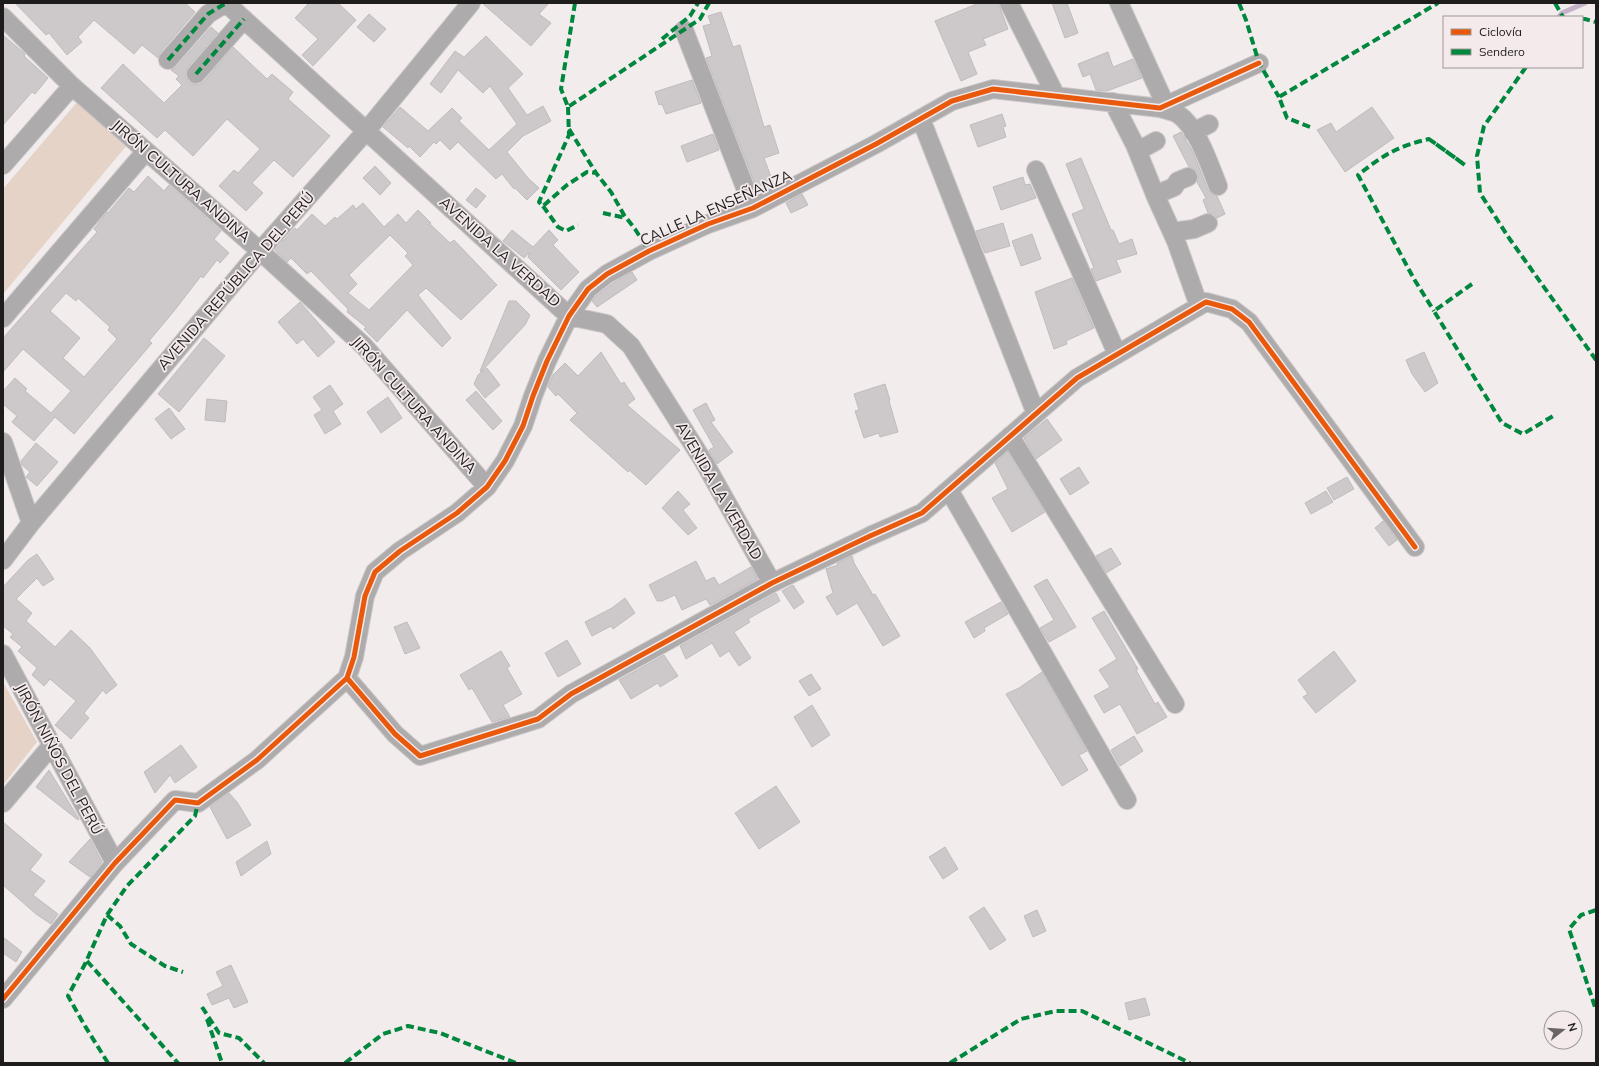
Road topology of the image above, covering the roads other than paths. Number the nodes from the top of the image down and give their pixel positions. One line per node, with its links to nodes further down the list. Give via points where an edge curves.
1 (226, 3): 6 (street, AVENIDA LA VERDAD); 8 (street, via 208,14)
2 (471, 3): 16 (street, AVENIDA REPÚBLICA DEL PERÚ)
3 (1009, 3): 12 (street)
4 (1119, 3): 14 (street)
5 (3, 17): 11 (street, JIRÓN CULTURA ANDINA)
6 (244, 19): 10 (street); 16 (street, AVENIDA LA VERDAD)
7 (684, 30): 25 (street)
8 (168, 60)
9 (1259, 63): 14 (street)
10 (196, 74)
11 (72, 86): 18 (street, JIRÓN CULTURA ANDINA); 20 (street)
12 (1056, 96): 13 (street, CALLE LA ENSEÑANZA); 15 (street, CALLE LA ENSEÑANZA, via 993,89 952,101)
13 (1112, 102): 14 (street, CALLE LA ENSEÑANZA); 19 (street)
14 (1163, 107): 23 (street, CALLE LA ENSEÑANZA, via 1178,114 1191,126 1201,128 1205,154)
15 (921, 119): 25 (street, CALLE LA ENSEÑANZA); 33 (street)
16 (367, 130): 28 (street, AVENIDA REPÚBLICA DEL PERÚ); 30 (street, AVENIDA LA VERDAD)
17 (1156, 140): 19 (street)
18 (146, 151): 28 (street, JIRÓN CULTURA ANDINA); 31 (street)
19 (1138, 152): 24 (street)
20 (3, 165)
21 (1036, 170): 32 (street)
22 (1188, 177): 24 (street, via 1178,180 1174,187)
23 (1218, 186)
24 (1155, 195): 27 (street)
25 (753, 208): 30 (street, CALLE LA ENSEÑANZA, via 708,224 607,274 588,289)
26 (1208, 223): 27 (street, via 1194,229)
27 (1172, 232): 29 (street)
28 (260, 251): 36 (street, JIRÓN CULTURA ANDINA, via 364,346); 38 (street, AVENIDA REPÚBLICA DEL PERÚ)
29 (1199, 306): 32 (street); 39 (street, via 1206,302 1232,309 1249,322)
30 (569, 316): 36 (street, CALLE LA ENSEÑANZA, via 547,361 523,426 505,461); 41 (street, AVENIDA LA VERDAD, via 607,324 631,346 704,462)
31 (3, 318)
32 (1117, 354): 33 (street, via 1077,378)
33 (1036, 414): 34 (street)
34 (1010, 436): 37 (street); 44 (street)
35 (3, 442): 38 (street)
36 (487, 487): 43 (street, CALLE LA ENSEÑANZA, via 458,513 400,551 375,572 365,596 354,657)
37 (949, 490): 41 (street, via 922,514); 46 (street)
38 (31, 523): 40 (street, AVENIDA REPÚBLICA DEL PERÚ)
39 (1415, 547)
40 (3, 560)
41 (772, 582): 43 (street, via 571,694 538,719 420,756 395,734)
42 (3, 654): 45 (street, JIRÓN NIÑOS DEL PERÚ)
43 (347, 678): 48 (street, CALLE LA ENSEÑANZA, via 256,760 198,803 175,800)
44 (1175, 704)
45 (52, 745): 47 (street); 48 (street, JIRÓN NIÑOS DEL PERÚ)
46 (1127, 800)
47 (3, 803)
48 (116, 863): 49 (street, CALLE LA ENSEÑANZA)
49 (3, 999)

